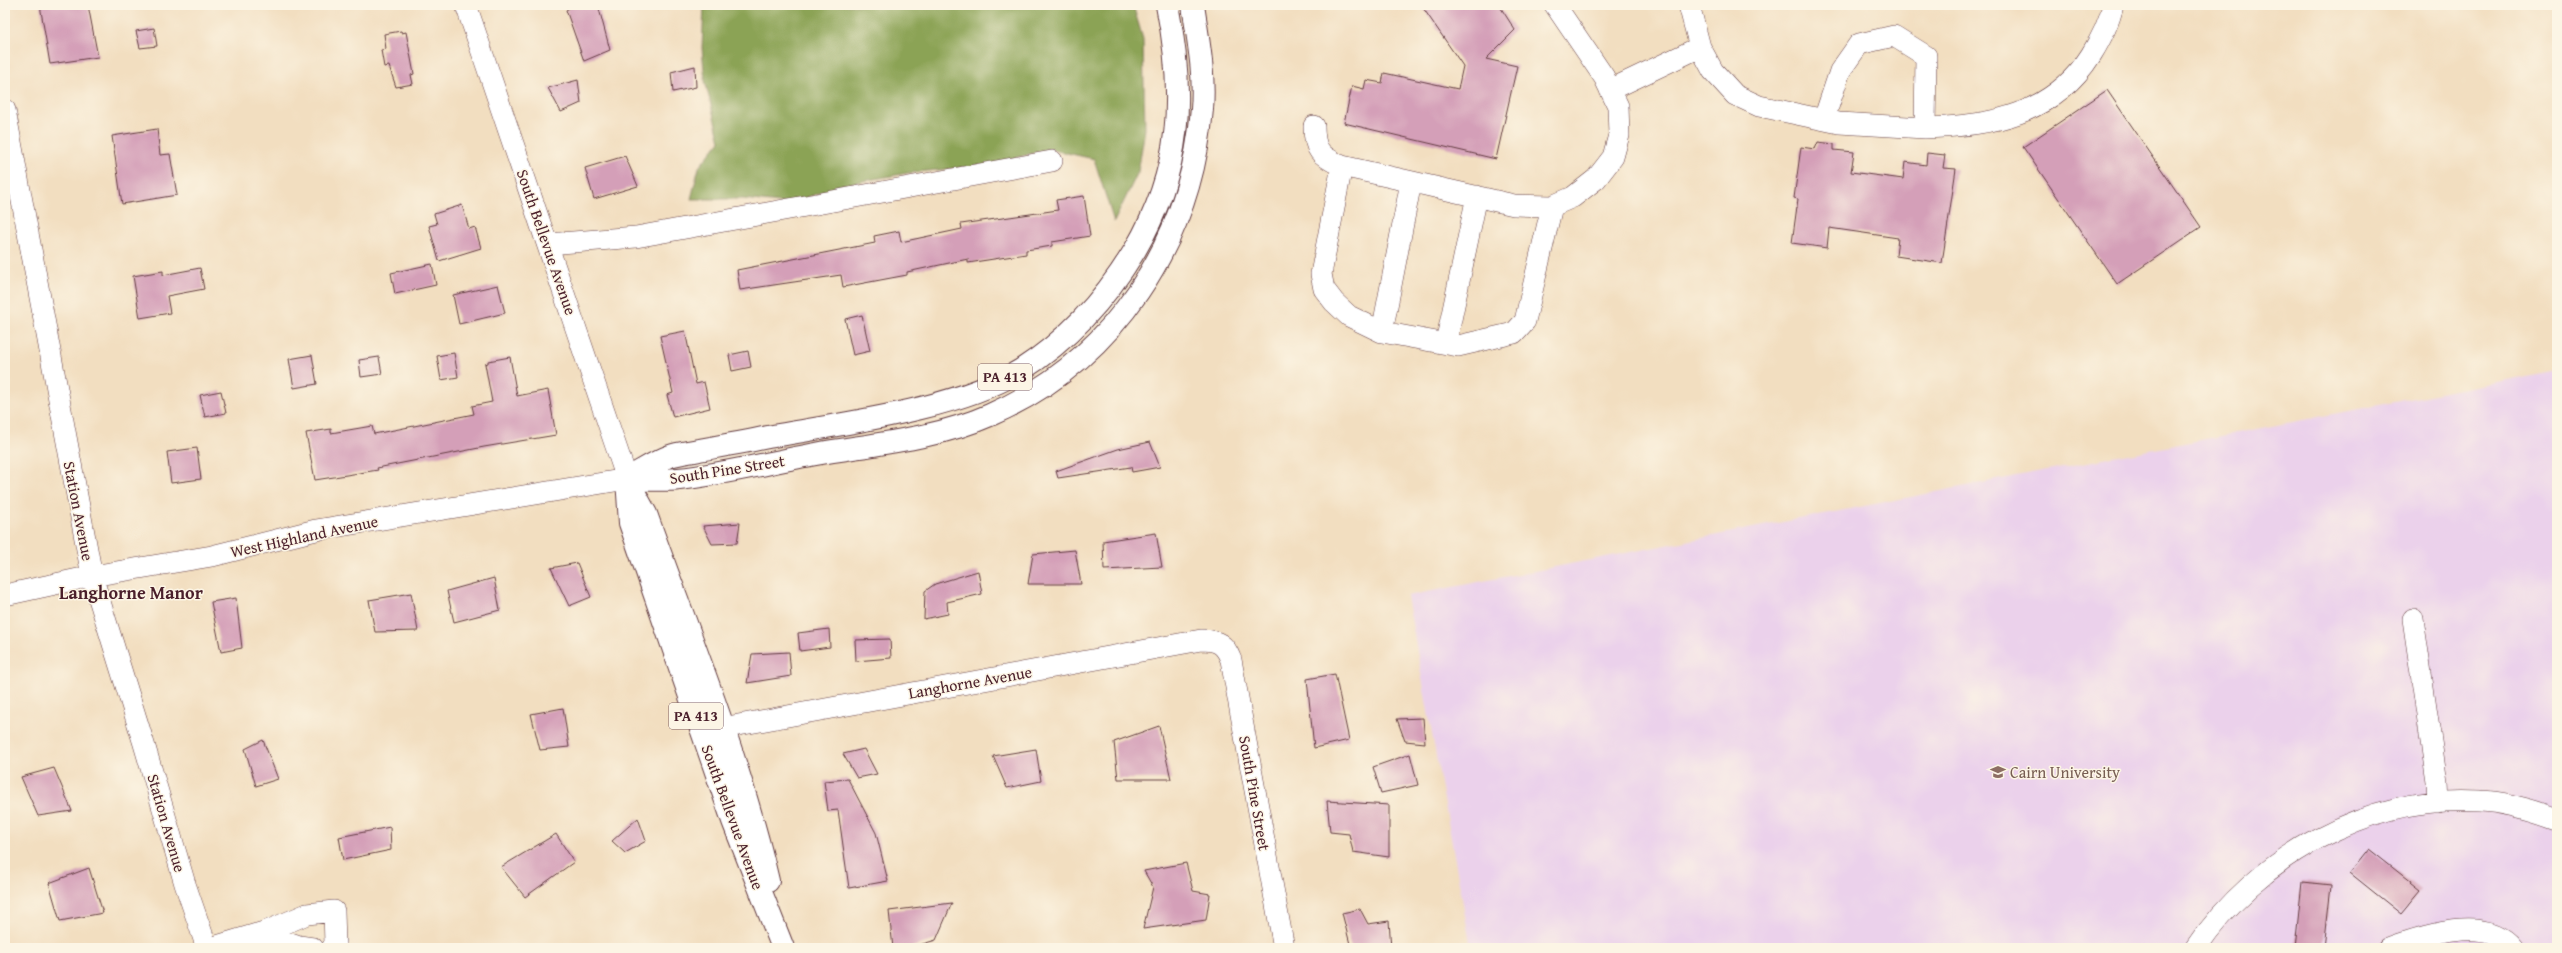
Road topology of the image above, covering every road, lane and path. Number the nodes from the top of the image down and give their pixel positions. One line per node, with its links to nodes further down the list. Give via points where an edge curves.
1 (466, 5): 18 (street, South Bellevue Avenue)
2 (1168, 5): 21 (main road, South Pine Street / PA 413, via 1176,50 1178,98 1175,142 1168,174 1147,229 1122,272 1097,304 1059,343 1019,371 971,393 903,412 670,456)
3 (1193, 5): 21 (main road, South Pine Street / PA 413, via 1202,60 1202,107 1189,183 1177,219 1162,254 1138,295 1116,322 1060,375 1026,397 988,416 935,433 678,479)
4 (1555, 5): 8 (street)
5 (1689, 5): 7 (street)
6 (2113, 5): 12 (street, via 2102,38 2080,72 2067,86 2049,99 2004,119 1959,127)
7 (1700, 47): 8 (street); 10 (street, via 1712,71 1735,95 1759,106)
8 (1610, 90): 17 (street, via 1618,106 1619,135 1612,157 1596,179 1573,197)
9 (5, 110): 22 (street, Station Avenue)
10 (1824, 119): 12 (street, via 1839,123); 12 (street, via 1840,71 1859,44 1894,36 1926,56)
11 (1314, 126): 14 (street, via 1314,144 1326,159)
12 (1925, 128)
13 (1052, 161): 18 (street, via 636,237)
14 (1342, 166): 15 (street); 19 (street, via 1321,274 1324,289 1349,316)
15 (1411, 182): 16 (street); 19 (street)
16 (1477, 196): 17 (street, via 1514,204); 20 (street)
17 (1552, 206): 20 (street, via 1524,321 1514,333 1458,346)
18 (548, 244): 21 (street, South Bellevue Avenue)
19 (1382, 332): 20 (street)
20 (1446, 343)
21 (627, 479): 22 (street, West Highland Avenue, via 316,530 212,556); 26 (main road, South Bellevue Avenue / PA 413, via 646,514); 26 (main road, South Bellevue Avenue / PA 413, via 630,523 733,821 783,948 755,824)
22 (92, 576): 23 (street, West Highland Avenue); 30 (street, Station Avenue, via 185,884)
23 (5, 594)
24 (2413, 619): 27 (street)
25 (1219, 642): 26 (street, Langhorne Avenue, via 1201,640); 34 (street, South Pine Street, via 1227,648 1231,660)
26 (722, 728)
27 (2438, 802): 28 (street, via 2480,801 2511,805); 35 (street, via 2381,813 2335,830 2298,849 2236,898)
28 (2557, 819)
29 (261, 933): 31 (street); 32 (street); 33 (street, via 307,914 334,911 336,944)
30 (207, 948)
31 (210, 948)
32 (313, 948)
33 (332, 948)
34 (1284, 948)
35 (2196, 948)
36 (2389, 948): 37 (street, via 2447,931 2472,929 2496,936)
37 (2514, 948)

